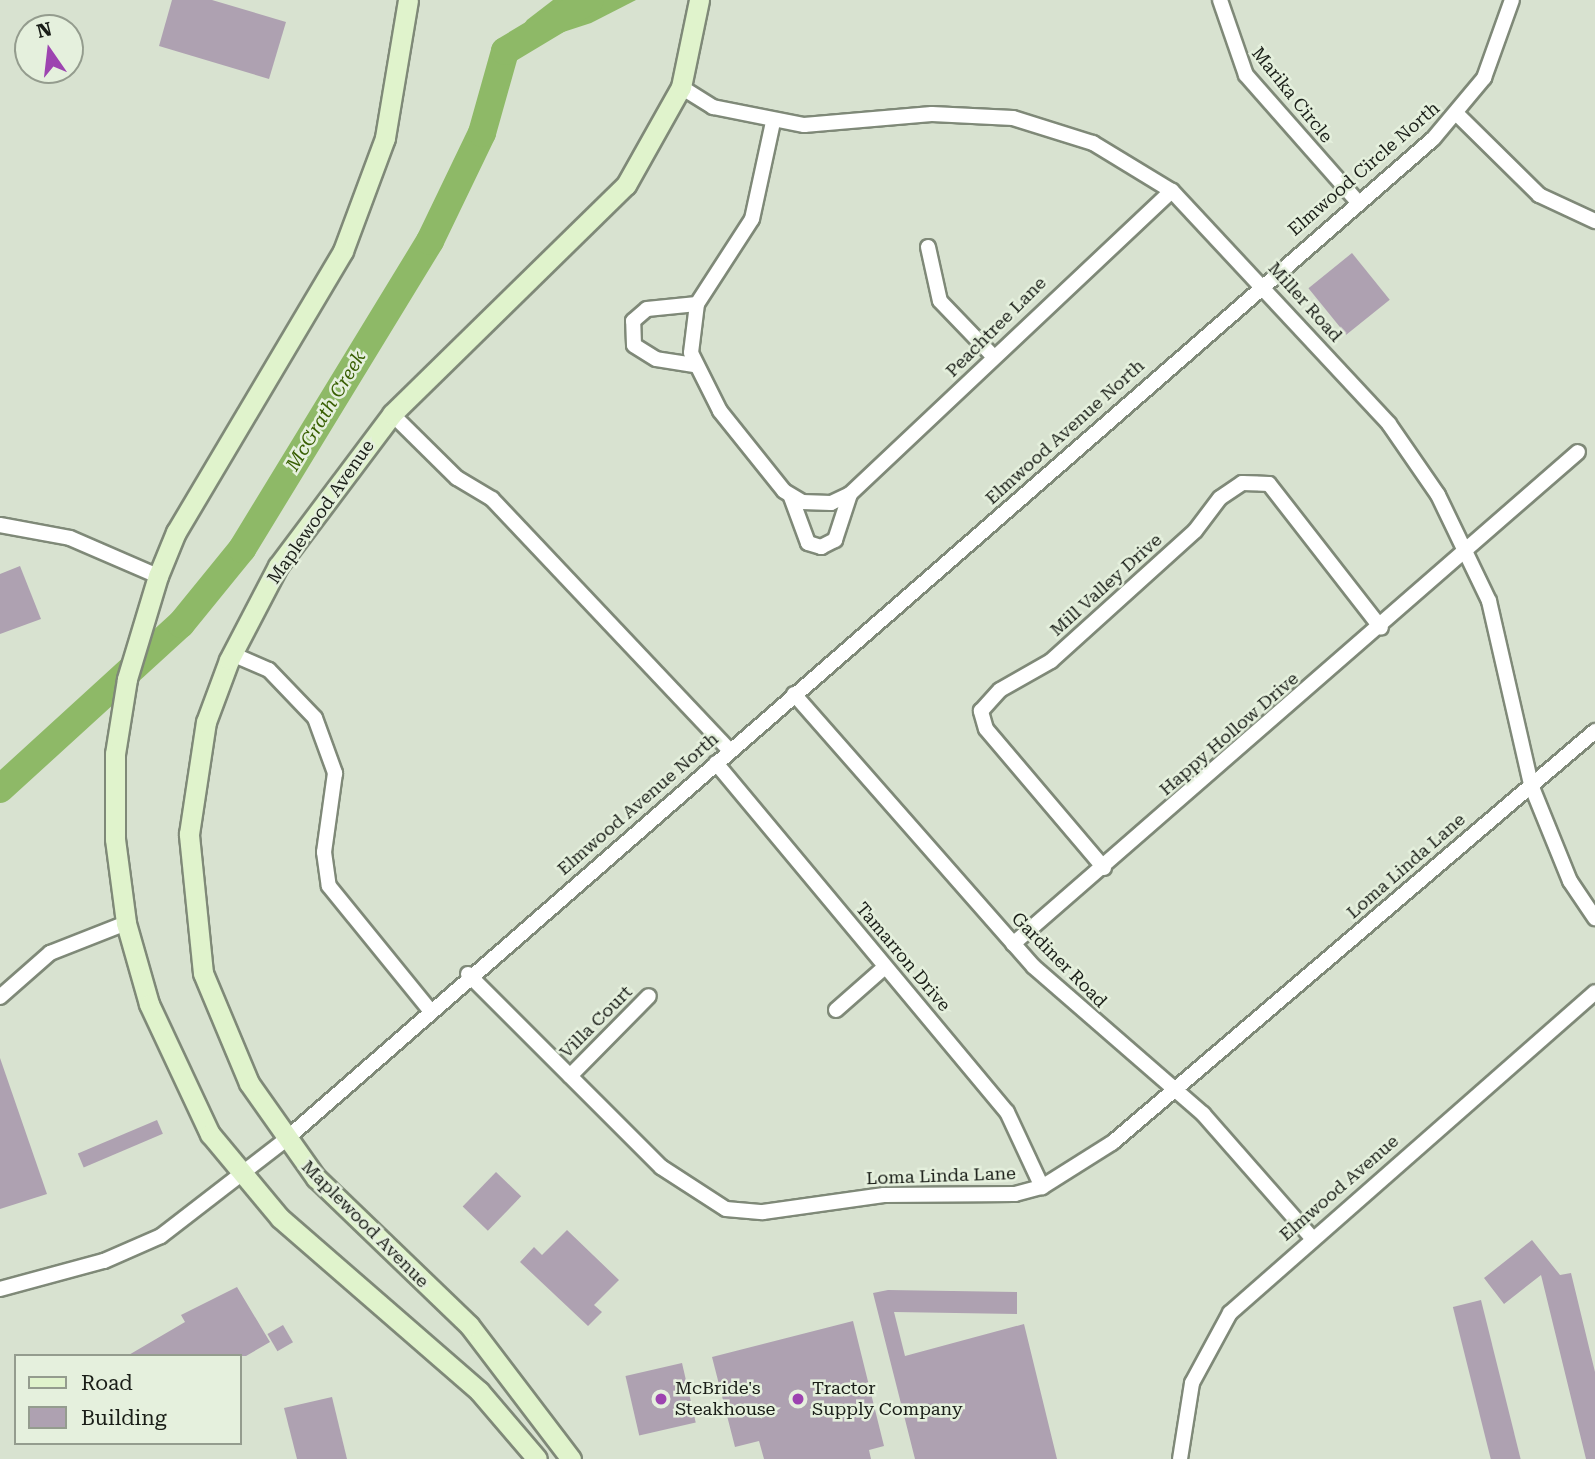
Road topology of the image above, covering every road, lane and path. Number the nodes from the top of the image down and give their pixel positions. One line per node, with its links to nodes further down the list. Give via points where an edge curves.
1 (408, 0): 22 (street, via 385,138 343,251 176,533)
2 (699, 0): 5 (street, Maplewood Avenue)
3 (1220, 0): 9 (street, Marika Circle, via 1246,75)
4 (1513, 0): 6 (street, Elmwood Circle North, via 1502,41)
5 (681, 87): 7 (street, Miller Road, via 713,107); 16 (street, Maplewood Avenue, via 626,185)
6 (1458, 114): 9 (street, Elmwood Circle North); 10 (street, via 1539,195)
7 (773, 122): 8 (street, Miller Road, via 839,124 932,114 1013,118 1093,143); 13 (street, via 752,219)
8 (1172, 191): 12 (street, Miller Road); 14 (street, Peachtree Lane)
9 (1357, 201): 12 (street, Elmwood Circle North)
10 (1595, 221)
11 (928, 247): 14 (street, via 940,301)
12 (1262, 283): 21 (street, Miller Road, via 1406,444); 25 (street, Elmwood Avenue North)
13 (697, 304): 15 (street); 15 (street, via 647,309 633,321 634,345 656,359)
14 (993, 356): 18 (street, Peachtree Lane)
15 (694, 365): 19 (street, Peachtree Lane, via 720,411)
16 (392, 414): 24 (street, Maplewood Avenue, via 278,566); 27 (street, via 457,478 492,499)
17 (1578, 452): 21 (street, Happy Hollow Drive)
18 (850, 494): 19 (street, Peachtree Lane, via 816,504); 19 (street, Peachtree Lane, via 835,540 821,547 808,543)
19 (791, 497)
20 (0, 526): 22 (street, via 70,538)
21 (1469, 553): 23 (street, Happy Hollow Drive); 29 (street, Miller Road, via 1489,601)
22 (158, 576): 32 (street, via 135,645 123,702 114,804)
23 (1381, 628): 30 (street, Happy Hollow Drive); 30 (street, Mill Valley Drive, via 1269,484 1242,483 1220,498 1195,531 1051,661 1000,690 981,711 986,729)
24 (232, 654): 39 (street, via 269,670 314,716 335,773 324,860 329,886); 43 (street, Maplewood Avenue, via 198,758 188,862 195,937 231,1052)
25 (794, 694): 27 (street, Elmwood Avenue North); 33 (street, Gardiner Road)
26 (1595, 730): 29 (street, Loma Linda Lane)
27 (730, 751): 28 (street, Elmwood Avenue North)
28 (716, 763): 34 (street, Tamarron Drive); 35 (street, Elmwood Avenue North)
29 (1531, 785): 31 (street, Miller Road, via 1570,881); 42 (street, Loma Linda Lane)
30 (1104, 868): 33 (street, Happy Hollow Drive)
31 (1595, 918)
32 (126, 923): 38 (street, via 50,953); 44 (street, via 164,1044 199,1114)
33 (1013, 944): 42 (street, Gardiner Road, via 1088,1019)
34 (885, 967): 40 (street); 45 (street, Tamarron Drive, via 1007,1112)
35 (468, 974): 39 (street, Elmwood Avenue North); 41 (street, Loma Linda Lane)
36 (1595, 992): 46 (street, Elmwood Avenue)
37 (649, 996): 41 (street, Villa Court)
38 (0, 997)
39 (429, 1009): 43 (street, Elmwood Avenue North)
40 (836, 1010)
41 (570, 1076): 45 (street, Loma Linda Lane, via 661,1167 726,1209 763,1212 884,1195 991,1196)
42 (1176, 1090): 45 (street, Loma Linda Lane, via 1078,1168); 46 (street, Gardiner Road)
43 (285, 1140): 44 (street, Elmwood Avenue North); 49 (street, Maplewood Avenue, via 316,1178 469,1325)
44 (241, 1176): 47 (street, Elmwood Avenue North, via 136,1248); 48 (street, via 344,1277 479,1391)
45 (1042, 1187)
46 (1312, 1238): 50 (street, Elmwood Avenue, via 1264,1278 1208,1346 1192,1383)
47 (0, 1289)
48 (537, 1459)
49 (571, 1459)
50 (1180, 1459)

